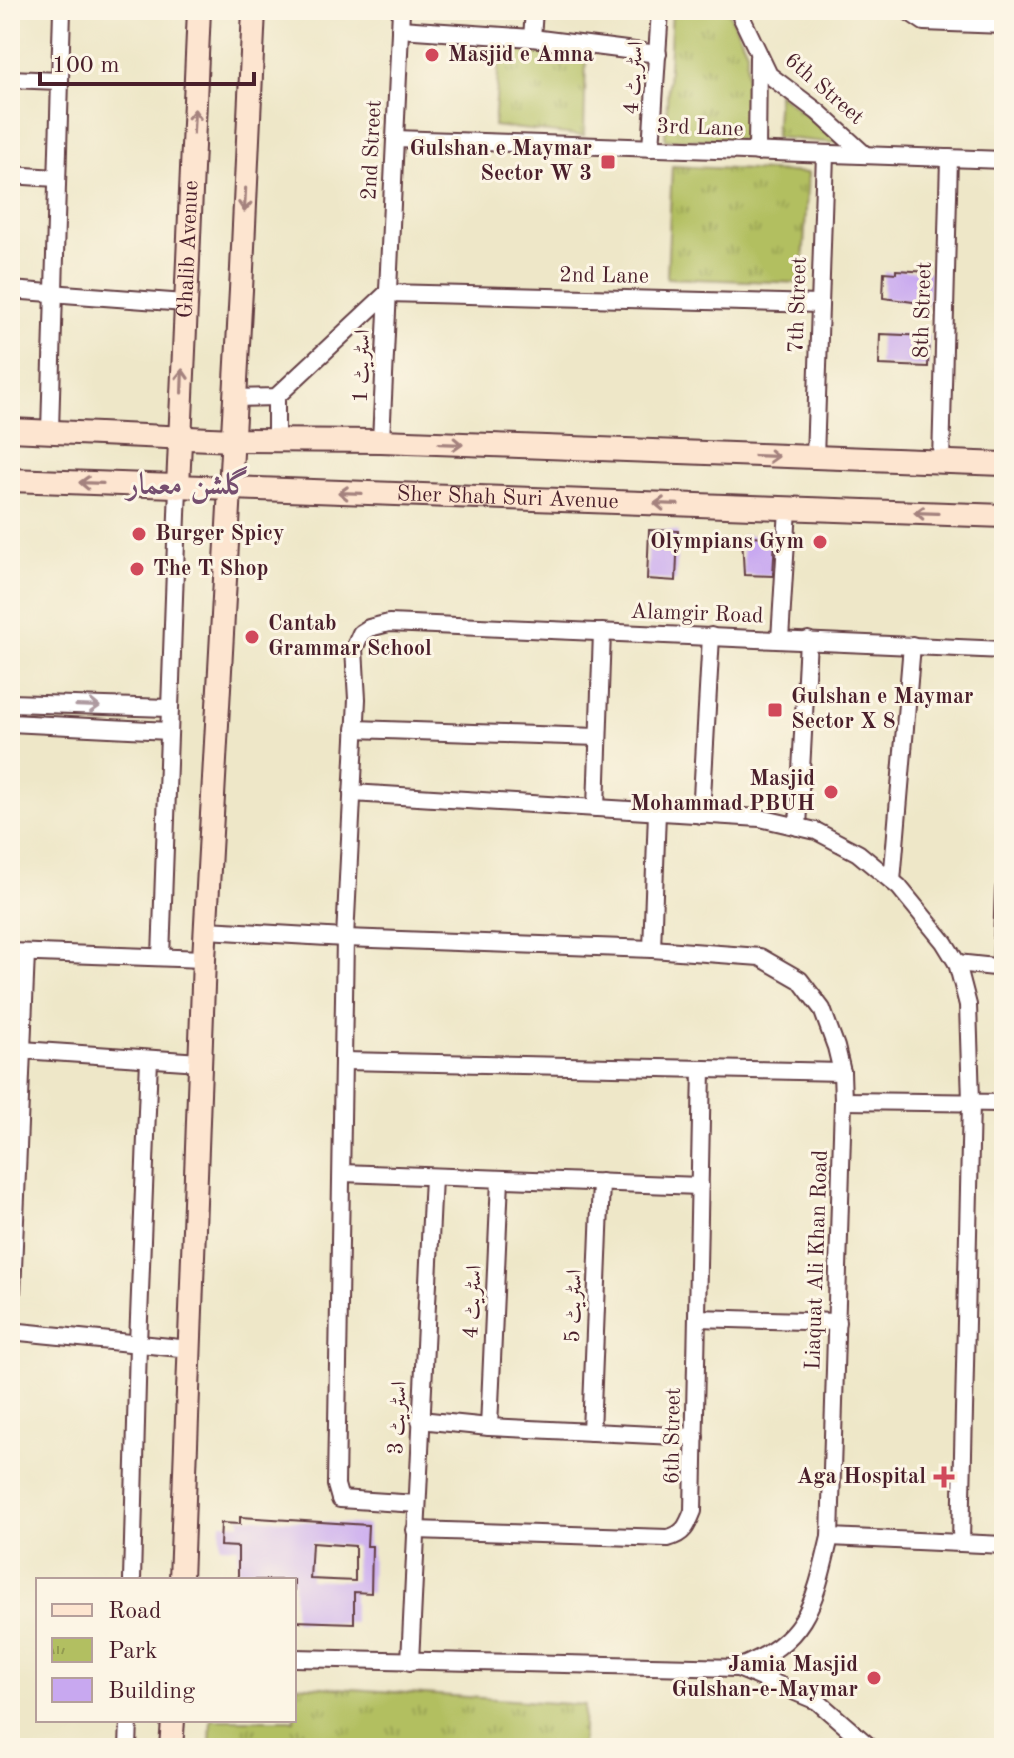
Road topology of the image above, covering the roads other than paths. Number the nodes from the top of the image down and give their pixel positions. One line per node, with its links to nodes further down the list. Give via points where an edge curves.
1 (62, 10): 16 (street)
2 (199, 10): 29 (street, Ghalib Avenue, one-way to 2)
3 (254, 10): 32 (street, one-way to 32)
4 (401, 10): 11 (street, 2nd Street)
5 (534, 10): 12 (street)
6 (660, 10): 14 (street, اسٹریٹ 4)
7 (738, 10): 13 (street, 6th Street)
8 (906, 10): 9 (street, via 924,22)
9 (958, 16): 10 (street)
10 (1004, 25)
11 (400, 29): 12 (street); 17 (street, 2nd Street)
12 (532, 38): 14 (street)
13 (758, 53): 19 (street); 21 (street, 6th Street, via 769,75)
14 (658, 54): 18 (street, اسٹریٹ 4)
15 (10, 79): 16 (street)
16 (59, 81): 25 (street)
17 (395, 139): 18 (street, 3rd Lane); 28 (street, 2nd Street)
18 (651, 148): 19 (street, 3rd Lane)
19 (757, 152): 20 (street, 3rd Lane)
20 (825, 154): 21 (street, 3rd Lane); 30 (street, 7th Street)
21 (865, 155): 22 (street, 3rd Lane)
22 (949, 158): 23 (street, 3rd Lane); 40 (street, 8th Street)
23 (1004, 160)
24 (10, 175): 25 (street)
25 (56, 178): 27 (street)
26 (10, 290): 27 (street)
27 (55, 293): 29 (street); 34 (street)
28 (387, 293): 30 (street, 2nd Lane); 31 (street); 38 (street, اسٹریٹ 1)
29 (185, 303): 35 (street, Ghalib Avenue, one-way to 29)
30 (820, 304): 39 (street, 7th Street)
31 (276, 397): 32 (street); 37 (street)
32 (234, 398): 36 (street)
33 (10, 430): 34 (street)
34 (50, 431): 35 (street)
35 (180, 437): 36 (street); 43 (street, Ghalib Avenue)
36 (233, 440): 37 (street); 44 (street)
37 (276, 440): 38 (street)
38 (381, 441): 39 (street, one-way to 39)
39 (815, 458): 40 (street)
40 (941, 462): 41 (street)
41 (1004, 464)
42 (10, 480): 43 (street, Sher Shah Suri Avenue, one-way to 42)
43 (178, 487): 44 (street, Sher Shah Suri Avenue); 54 (street)
44 (230, 488): 45 (street, Sher Shah Suri Avenue, one-way to 44); 66 (street)
45 (788, 509): 46 (street, Sher Shah Suri Avenue, one-way to 45); 49 (street)
46 (1004, 516)
47 (602, 632): 48 (street, Alamgir Road); 56 (street, Alamgir Road, via 389,623 369,628 354,649); 58 (street)
48 (711, 636): 49 (street, Alamgir Road); 62 (street)
49 (780, 639): 50 (street, Alamgir Road)
50 (808, 640): 51 (street, Alamgir Road); 63 (street)
51 (912, 645): 52 (street, Alamgir Road); 64 (street)
52 (1004, 650)
53 (10, 703): 54 (street, one-way to 54)
54 (169, 708): 57 (street)
55 (10, 723): 57 (street)
56 (355, 729): 58 (street); 59 (street)
57 (169, 731): 70 (street)
58 (598, 737): 60 (street)
59 (352, 793): 60 (street); 67 (street)
60 (596, 808): 61 (street)
61 (657, 812): 62 (street); 68 (street)
62 (701, 815): 63 (street, via 760,818)
63 (798, 827): 64 (street, via 858,853)
64 (892, 881): 72 (street)
65 (1004, 889): 73 (street)
66 (207, 930): 67 (street, Liaquat Ali Khan Road); 71 (street)
67 (345, 938): 68 (street, Liaquat Ali Khan Road); 76 (street)
68 (652, 949): 79 (street, Liaquat Ali Khan Road, via 760,957 782,967 800,980 822,1009)
69 (18, 953): 70 (street); 74 (street)
70 (161, 957): 71 (street)
71 (204, 959): 77 (street)
72 (957, 963): 73 (street); 81 (street, via 968,1005)
73 (1003, 968)
74 (22, 1050): 75 (street); 90 (street)
75 (149, 1059): 77 (street); 92 (street)
76 (344, 1061): 78 (street); 83 (street)
77 (200, 1062): 93 (street)
78 (702, 1069): 79 (street); 87 (street, 6th Street)
79 (842, 1072): 80 (street, Liaquat Ali Khan Road)
80 (843, 1101): 81 (street); 89 (street, Liaquat Ali Khan Road)
81 (971, 1101): 82 (street); 101 (street)
82 (1004, 1103)
83 (342, 1173): 84 (street); 98 (street, via 336,1485 340,1499)
84 (433, 1177): 85 (street); 94 (street, اسٹریٹ 3)
85 (500, 1180): 86 (street); 95 (street, اسٹریٹ 4)
86 (601, 1182): 87 (street); 96 (street, اسٹریٹ 5)
87 (700, 1186): 88 (street, 6th Street)
88 (697, 1318): 89 (street); 97 (street, 6th Street)
89 (837, 1322): 100 (street, Liaquat Ali Khan Road)
90 (10, 1331): 91 (street); 92 (street)
91 (10, 1342)
92 (138, 1344): 93 (street); 103 (street)
93 (190, 1349): 104 (street)
94 (420, 1420): 95 (street); 98 (street, اسٹریٹ 3)
95 (489, 1427): 96 (street)
96 (591, 1432): 97 (street)
97 (695, 1437): 99 (street, 6th Street, via 693,1511 680,1535)
98 (417, 1504): 99 (street, اسٹریٹ 3)
99 (415, 1530): 106 (street, اسٹریٹ 3)
100 (830, 1537): 101 (street); 107 (street, Liaquat Ali Khan Road, via 817,1592 803,1620 785,1643)
101 (961, 1542): 102 (street)
102 (1004, 1545)
103 (132, 1578)
104 (181, 1578)
105 (296, 1658): 106 (street, Liaquat Ali Khan Road)
106 (410, 1662): 107 (street, Liaquat Ali Khan Road)
107 (738, 1668): 112 (street, via 817,1701)
108 (129, 1722): 110 (street)
109 (173, 1722): 111 (street)
110 (128, 1748)
111 (171, 1748)
112 (871, 1748)

